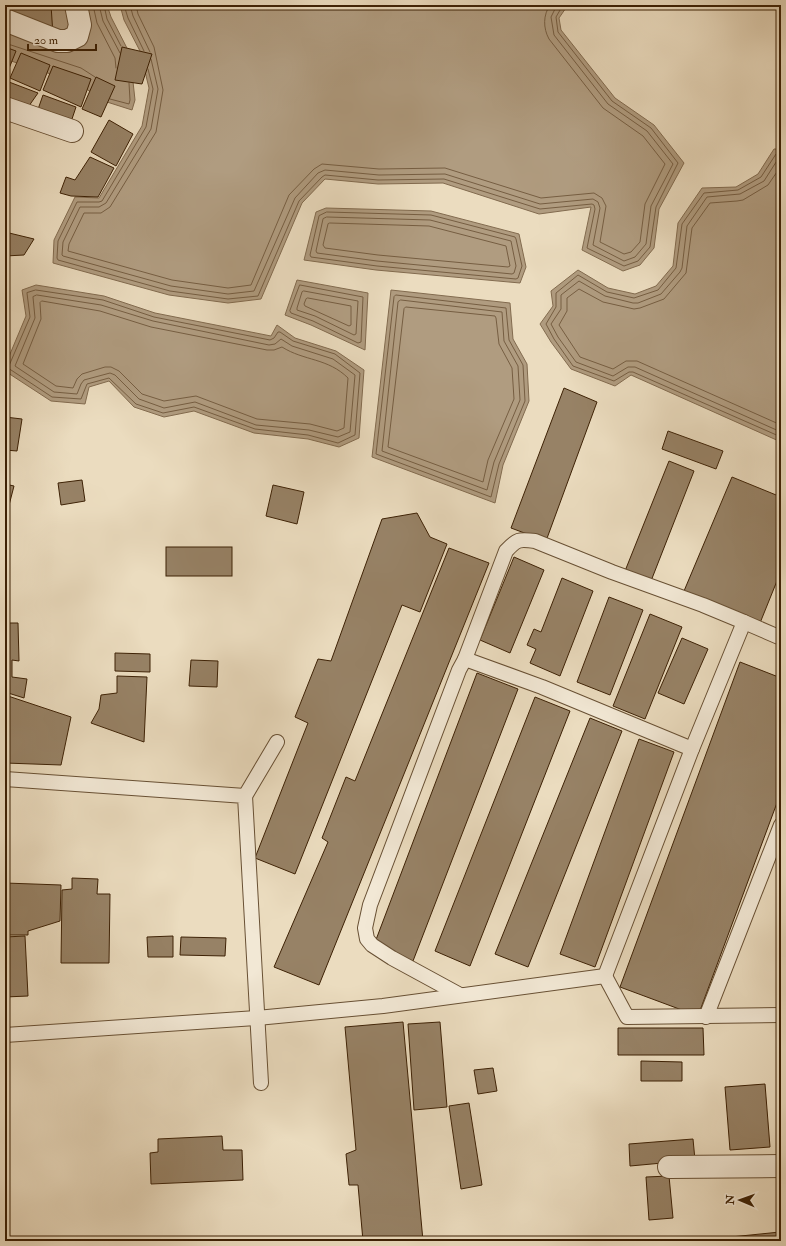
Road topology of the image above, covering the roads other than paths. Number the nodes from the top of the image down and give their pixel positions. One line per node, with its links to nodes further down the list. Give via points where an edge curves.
1 (76, 5): 2 (street, via 80,25 77,36 67,41 58,42)
2 (5, 20)
3 (5, 108): 4 (street)
4 (72, 131)
5 (744, 622): 6 (lane); 7 (lane, via 535,541 522,539 506,551); 9 (lane)
6 (781, 638)
7 (465, 659): 9 (lane, via 542,687); 14 (lane, via 372,897 365,928 367,939 372,945)
8 (277, 742): 11 (lane)
9 (692, 748): 13 (lane)
10 (5, 779): 11 (lane)
11 (244, 796): 17 (lane)
12 (781, 825): 16 (lane)
13 (605, 976): 14 (lane); 16 (lane, via 627,1017)
14 (460, 995): 17 (lane, via 384,1006)
15 (781, 1015): 16 (lane)
16 (706, 1017)
17 (257, 1018): 18 (lane); 19 (lane)
18 (5, 1035)
19 (261, 1083)
20 (781, 1166): 21 (street)
21 (669, 1167)

